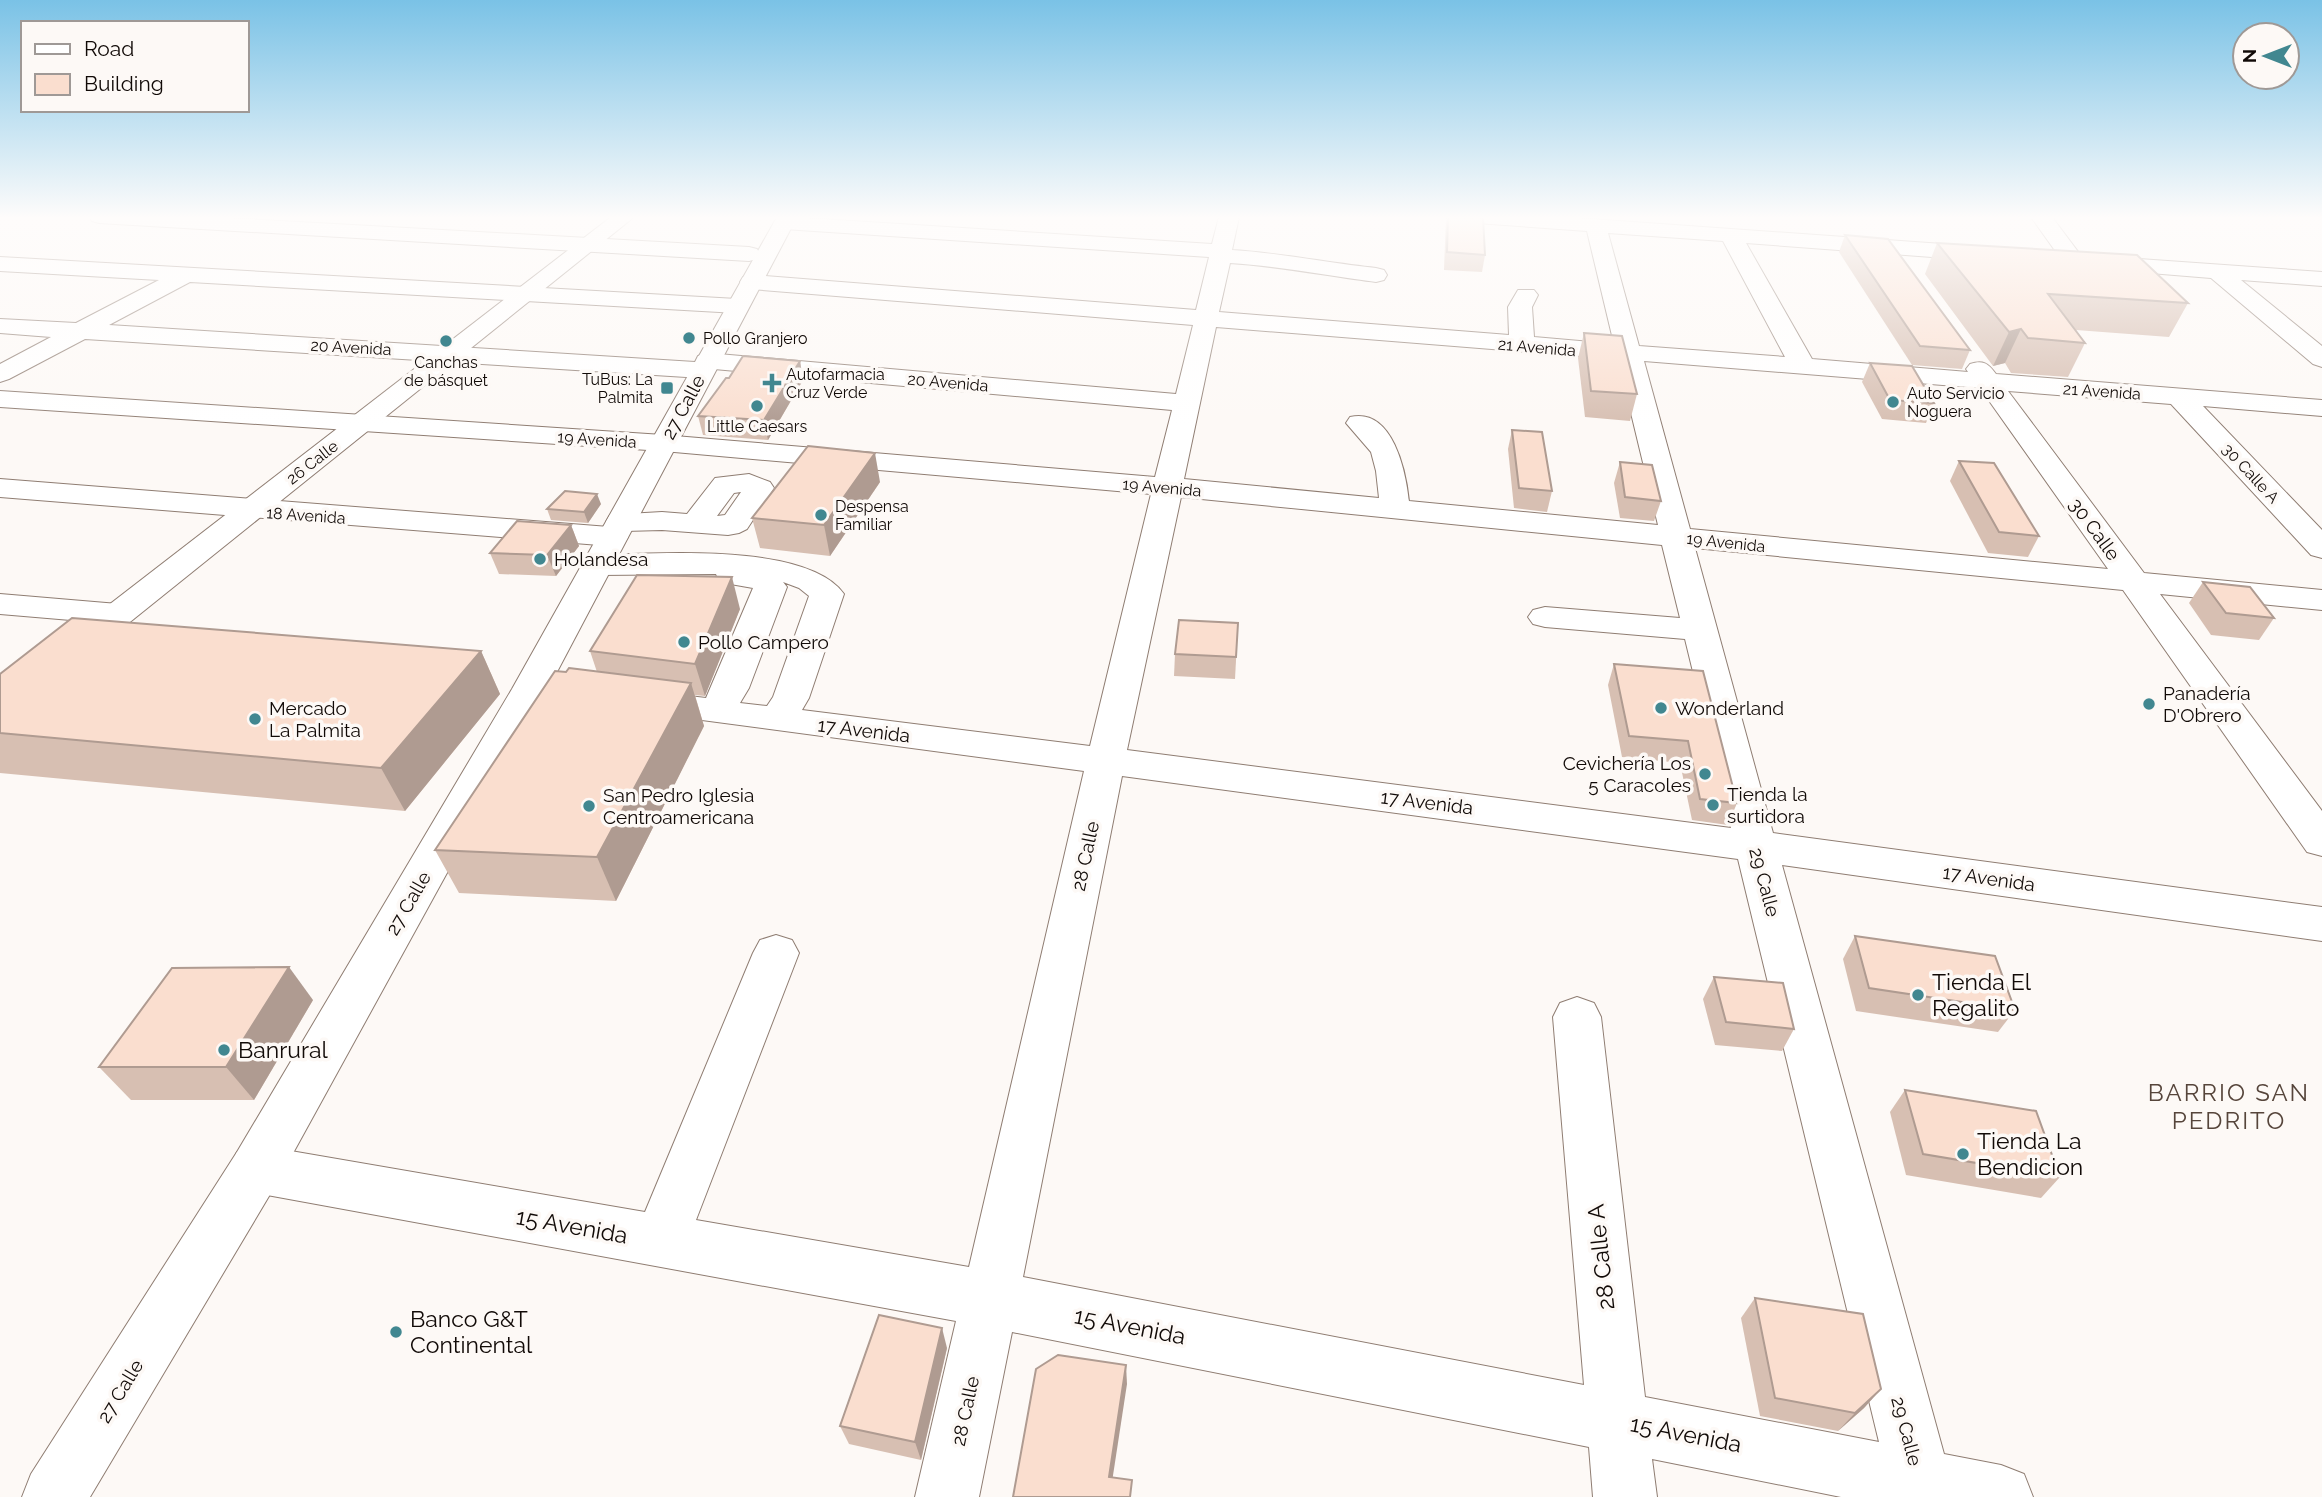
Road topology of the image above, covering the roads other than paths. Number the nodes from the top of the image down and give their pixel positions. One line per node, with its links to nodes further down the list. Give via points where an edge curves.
1 (163, 287): 15 (street)
2 (387, 287): 10 (street, 21 Avenida)
3 (536, 287): 10 (street, 26 Calle)
4 (739, 287): 11 (street, 27 Calle)
5 (748, 287): 11 (street, 27 Calle)
6 (1214, 287): 13 (street, 28 Calle)
7 (1612, 287): 19 (street, 29 Calle)
8 (1759, 287): 22 (street)
9 (2235, 287): 20 (street)
10 (525, 295): 11 (street, 21 Avenida); 18 (street, 26 Calle)
11 (744, 295): 13 (street, 21 Avenida); 21 (street, 27 Calle)
12 (1526, 295): 16 (street, via 1520,307)
13 (1207, 320): 16 (street, 21 Avenida); 27 (street, 28 Calle)
14 (0, 326): 15 (street, 20 Avenida)
15 (77, 331): 18 (street, 20 Avenida); 23 (street)
16 (1522, 345): 19 (street, 21 Avenida)
17 (1964, 349): 24 (street, 30 Calle)
18 (450, 353): 21 (street, 20 Avenida); 30 (street, 26 Calle)
19 (1629, 354): 22 (street, 21 Avenida); 37 (street, 29 Calle)
20 (2322, 359)
21 (705, 366): 27 (street, 20 Avenida); 31 (street, 27 Calle)
22 (1804, 368): 24 (street, 21 Avenida)
23 (0, 374)
24 (1989, 383): 25 (street, 21 Avenida); 40 (street, 30 Calle)
25 (2179, 397): 28 (street, 21 Avenida); 38 (street, 30 Calle A)
26 (0, 399): 30 (street, 19 Avenida)
27 (1189, 403): 32 (street, 28 Calle)
28 (2322, 408)
29 (1360, 423): 34 (street, via 1390,457)
30 (360, 424): 31 (street, 19 Avenida); 35 (street, 26 Calle)
31 (663, 443): 32 (street, 19 Avenida); 39 (street, 27 Calle)
32 (1170, 487): 34 (street, 19 Avenida); 50 (street, 28 Calle)
33 (0, 488): 35 (street, 18 Avenida)
34 (1395, 509): 37 (street, 19 Avenida)
35 (250, 510): 39 (street, 18 Avenida); 43 (street, 26 Calle)
36 (695, 524): 39 (street)
37 (1676, 537): 40 (street, 19 Avenida); 45 (street, 29 Calle)
38 (2322, 548)
39 (605, 551): 48 (street, via 762,577 767,582 770,587 731,688); 49 (street, via 770,568 819,583 827,594 791,698); 56 (street, 27 Calle, via 550,692)
40 (2133, 582): 41 (street, 19 Avenida); 51 (street, 30 Calle)
41 (2322, 600)
42 (0, 604): 43 (street)
43 (118, 614): 47 (street, 26 Calle)
44 (1545, 617): 45 (street)
45 (1700, 629): 52 (street, 29 Calle)
46 (610, 699): 48 (street, 17 Avenida)
47 (0, 709)
48 (716, 712): 49 (street, 17 Avenida)
49 (777, 719): 50 (street, 17 Avenida)
50 (1106, 760): 52 (street, 17 Avenida); 58 (street, 28 Calle)
51 (2322, 841)
52 (1755, 845): 53 (street, 17 Avenida); 60 (street, 29 Calle)
53 (2322, 924)
54 (776, 953): 57 (street)
55 (1577, 1017): 59 (street, 28 Calle A)
56 (256, 1169): 57 (street, 15 Avenida); 61 (street, 27 Calle)
57 (660, 1242): 58 (street, 15 Avenida)
58 (989, 1299): 59 (street, 15 Avenida); 62 (street, 28 Calle)
59 (1618, 1420): 60 (street, 15 Avenida); 63 (street, 28 Calle A)
60 (1922, 1489): 64 (street, 15 Avenida)
61 (54, 1497)
62 (947, 1497)
63 (1625, 1497)
64 (2001, 1497)

